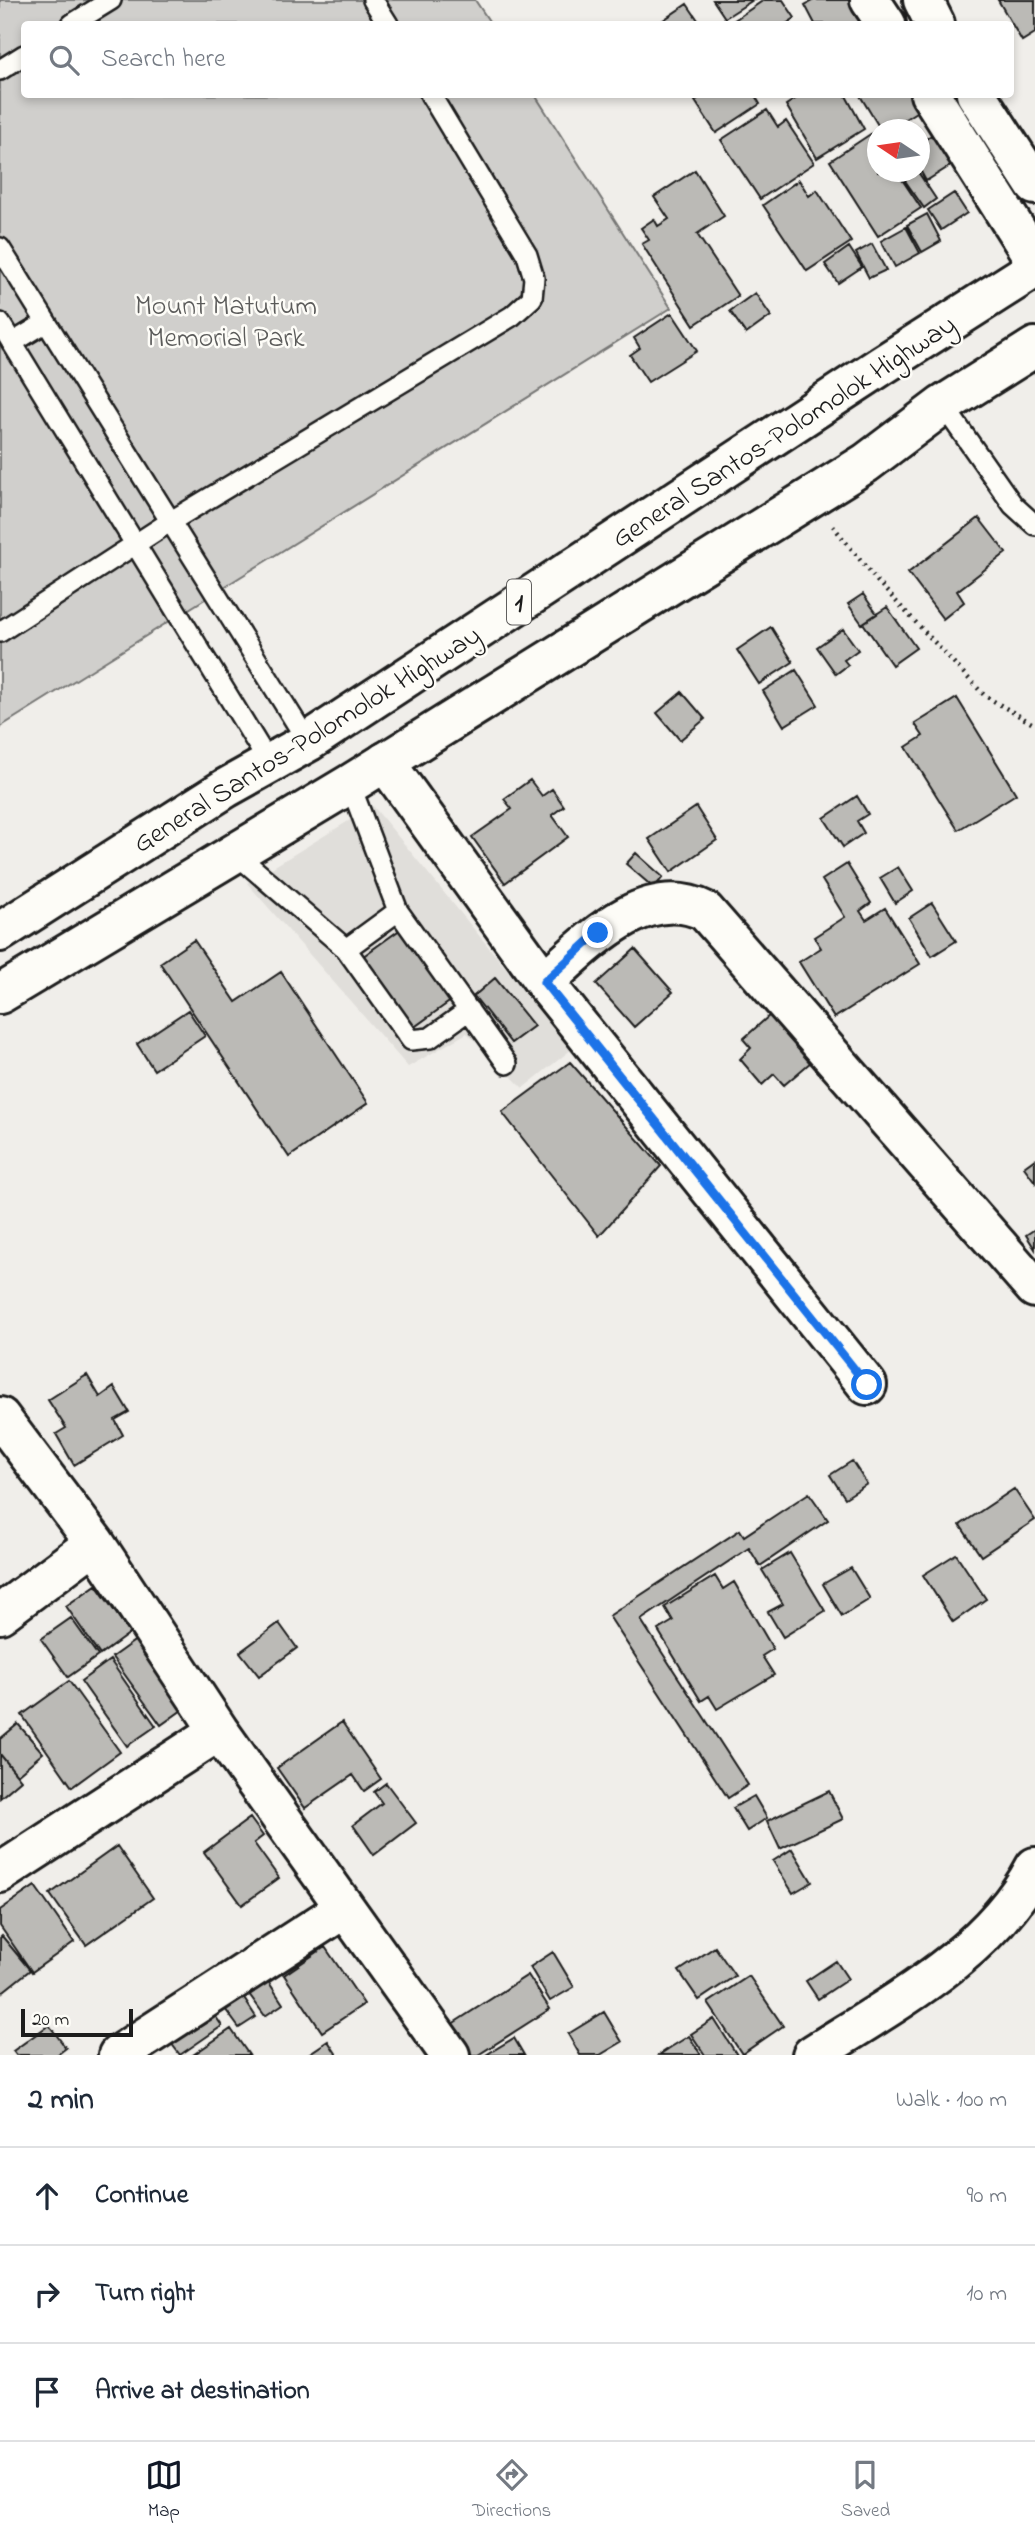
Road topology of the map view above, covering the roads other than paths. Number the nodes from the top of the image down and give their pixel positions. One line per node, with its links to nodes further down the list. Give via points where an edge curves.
1 (111, 0): 5 (lane)
2 (373, 0): 6 (lane)
3 (870, 0): 7 (main road)
4 (923, 0): 8 (main road)
5 (77, 21)
6 (385, 21)
7 (884, 21)
8 (934, 21)
9 (21, 57): 10 (lane)
10 (0, 70)
11 (432, 98): 23 (lane, via 527,255 534,278 532,298 512,316)
12 (933, 98): 16 (main road)
13 (979, 98): 14 (main road)
14 (1030, 165)
15 (0, 248): 19 (lane)
16 (1035, 260)
17 (1035, 268): 27 (main road, General Santos-Polomolok Highway / 1)
18 (0, 323): 20 (lane)
19 (45, 323): 20 (lane); 23 (lane)
20 (12, 343): 25 (lane)
21 (1035, 347): 22 (main road, 1)
22 (943, 405): 24 (lane, via 1013,505); 28 (main road, 1, via 866,463)
23 (168, 523): 25 (lane); 27 (lane)
24 (1035, 525)
25 (135, 543): 26 (lane); 29 (lane)
26 (0, 632)
27 (308, 742): 29 (main road, General Santos-Polomolok Highway / 1)
28 (385, 762): 30 (main road, 1); 35 (main road)
29 (269, 763): 33 (main road, General Santos-Polomolok Highway / 1)
30 (350, 784): 31 (main road, 1); 32 (lane)
31 (235, 853): 34 (lane); 36 (main road, 1)
32 (398, 911): 34 (lane); 37 (lane, via 430,963)
33 (0, 932)
34 (346, 948): 37 (lane, via 385,996 411,1040 430,1038)
35 (544, 982): 39 (main road, via 598,933 634,912 676,903 705,911); 40 (main road)
36 (0, 994)
37 (469, 1010): 38 (lane)
38 (507, 1064)
39 (1035, 1288)
40 (867, 1385)
41 (0, 1417): 42 (main road)
42 (96, 1544): 43 (main road); 44 (main road)
43 (0, 1614)
44 (219, 1731): 46 (main road); 47 (main road)
45 (1035, 1867): 50 (main road, via 1019,1897 989,1929 895,2002)
46 (0, 1873)
47 (345, 1908): 48 (main road); 49 (main road)
48 (118, 2055)
49 (450, 2055)
50 (812, 2055)

